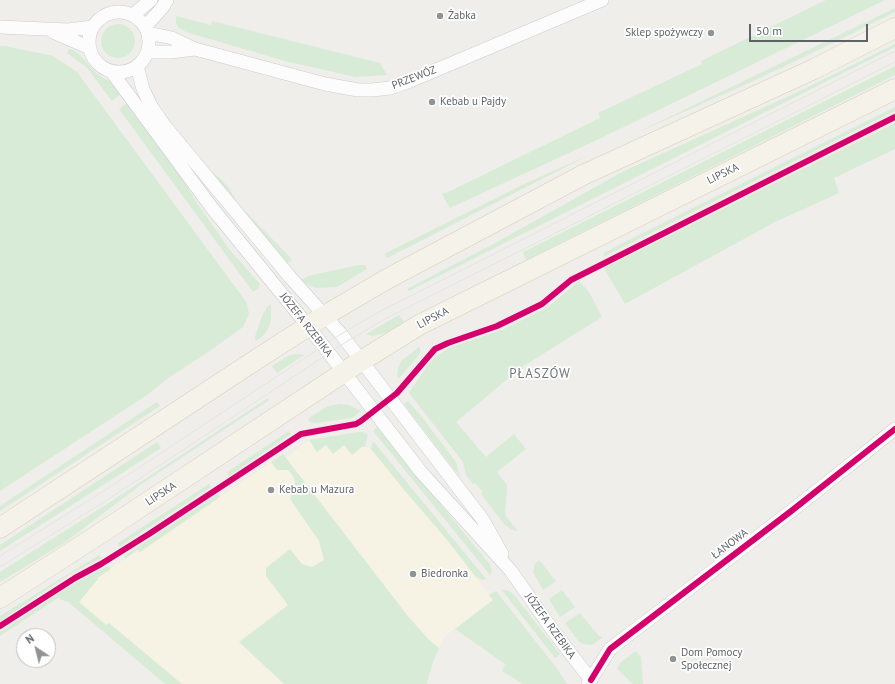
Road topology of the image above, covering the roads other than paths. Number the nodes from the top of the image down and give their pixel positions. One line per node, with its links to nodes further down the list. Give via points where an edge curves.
1 (152, 0): 4 (street)
2 (166, 0): 9 (street)
3 (602, 0): 11 (street, PRZEWÓZ, via 390,88 342,88)
4 (133, 15): 6 (street, via 106,15); 9 (street)
5 (0, 27): 8 (street)
6 (93, 27): 8 (street); 10 (street)
7 (895, 28): 16 (main road, via 814,69 583,175 387,278)
8 (46, 29): 10 (street)
9 (147, 30): 11 (street, PRZEWÓZ); 12 (street)
10 (90, 48): 14 (street, via 97,62)
11 (195, 49): 12 (street, PRZEWÓZ)
12 (148, 52): 13 (street)
13 (137, 66): 14 (street, via 129,71); 16 (street, JÓZEFA RZEBIKA, via 151,106 285,272)
14 (111, 71): 16 (street, JÓZEFA RZEBIKA, via 212,208)
15 (895, 89): 17 (main road, LIPSKA, via 458,305 419,325)
16 (316, 321): 17 (street, JÓZEFA RZEBIKA, via 341,334); 18 (street, JÓZEFA RZEBIKA); 20 (main road)
17 (361, 361): 18 (main road, LIPSKA); 21 (street, JÓZEFA RZEBIKA, via 483,520)
18 (344, 373): 21 (street, JÓZEFA RZEBIKA, via 422,472); 22 (main road, LIPSKA)
19 (895, 429): 23 (street, ŁANOWA, via 610,649)
20 (0, 528)
21 (511, 571): 23 (street, JÓZEFA RZEBIKA)
22 (0, 598)
23 (589, 682)

